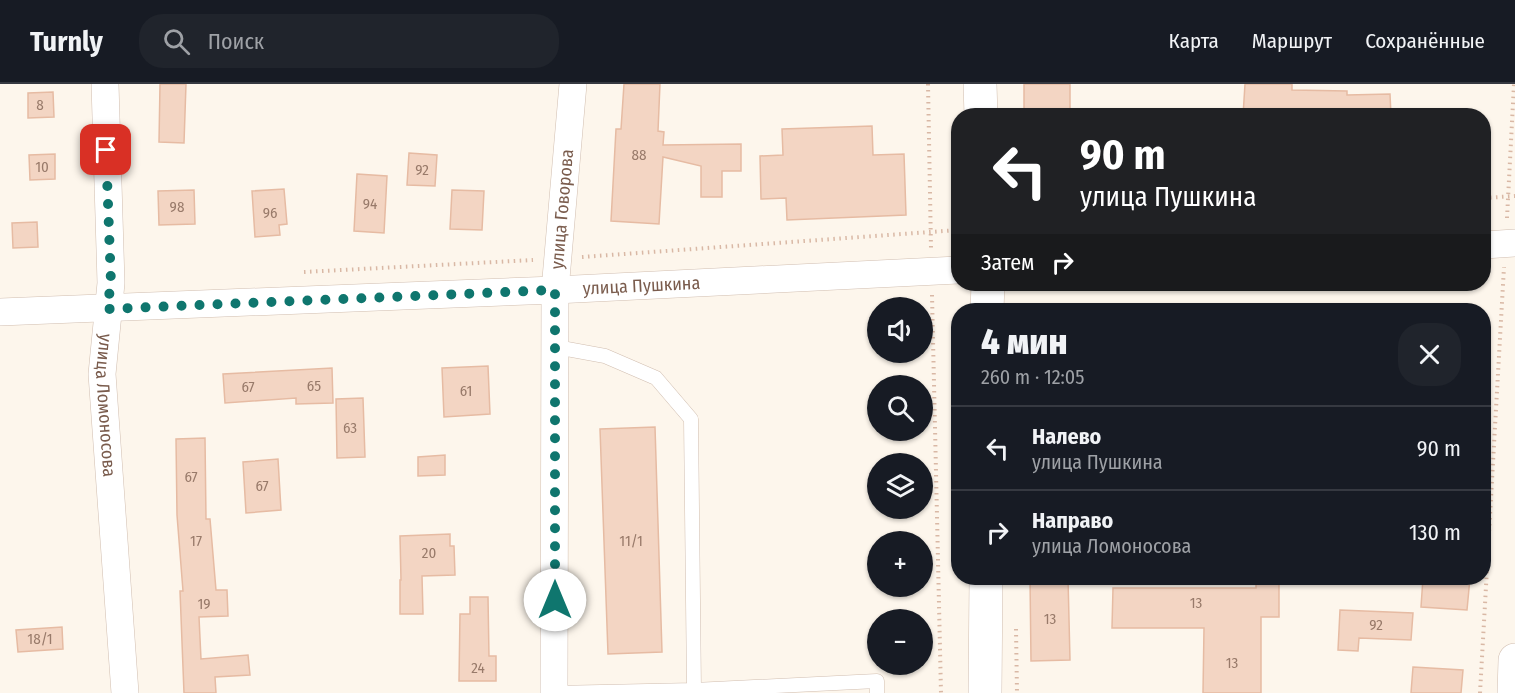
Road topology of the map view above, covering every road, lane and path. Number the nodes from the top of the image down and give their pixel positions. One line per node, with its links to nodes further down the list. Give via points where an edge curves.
1 (105, 84): 18 (street, улица Ломоносова, via 111,283)
2 (573, 84): 13 (street, улица Говорова)
3 (928, 84): 11 (path)
4 (980, 84): 6 (street)
5 (1514, 84): 7 (path)
6 (981, 108)
7 (1508, 196): 8 (path); 9 (path); 12 (path)
8 (1515, 196)
9 (1491, 197)
10 (951, 230): 11 (path)
11 (930, 232): 13 (path); 15 (path)
12 (1501, 244): 21 (path)
13 (558, 259): 16 (path); 17 (street, улица Говорова)
14 (951, 270): 15 (street, улица Пушкина)
15 (931, 271): 17 (street, улица Пушкина); 30 (path)
16 (299, 273)
17 (555, 290): 18 (street, улица Пушкина); 20 (street, улица Говорова)
18 (107, 309): 19 (street, улица Пушкина); 27 (street, улица Ломоносова, via 102,374)
19 (0, 312)
20 (556, 347): 26 (lane, via 605,356 656,378 691,419); 28 (street, улица Говорова)
21 (1491, 448)
22 (986, 585): 31 (street)
23 (1484, 585): 33 (path)
24 (1016, 624): 32 (path)
25 (1515, 660): 34 (street)
26 (694, 690): 28 (lane); 29 (lane, via 877,681)
27 (125, 693)
28 (554, 693)
29 (877, 693)
30 (941, 693)
31 (985, 693)
32 (1017, 693)
33 (1479, 693)
34 (1514, 693)

